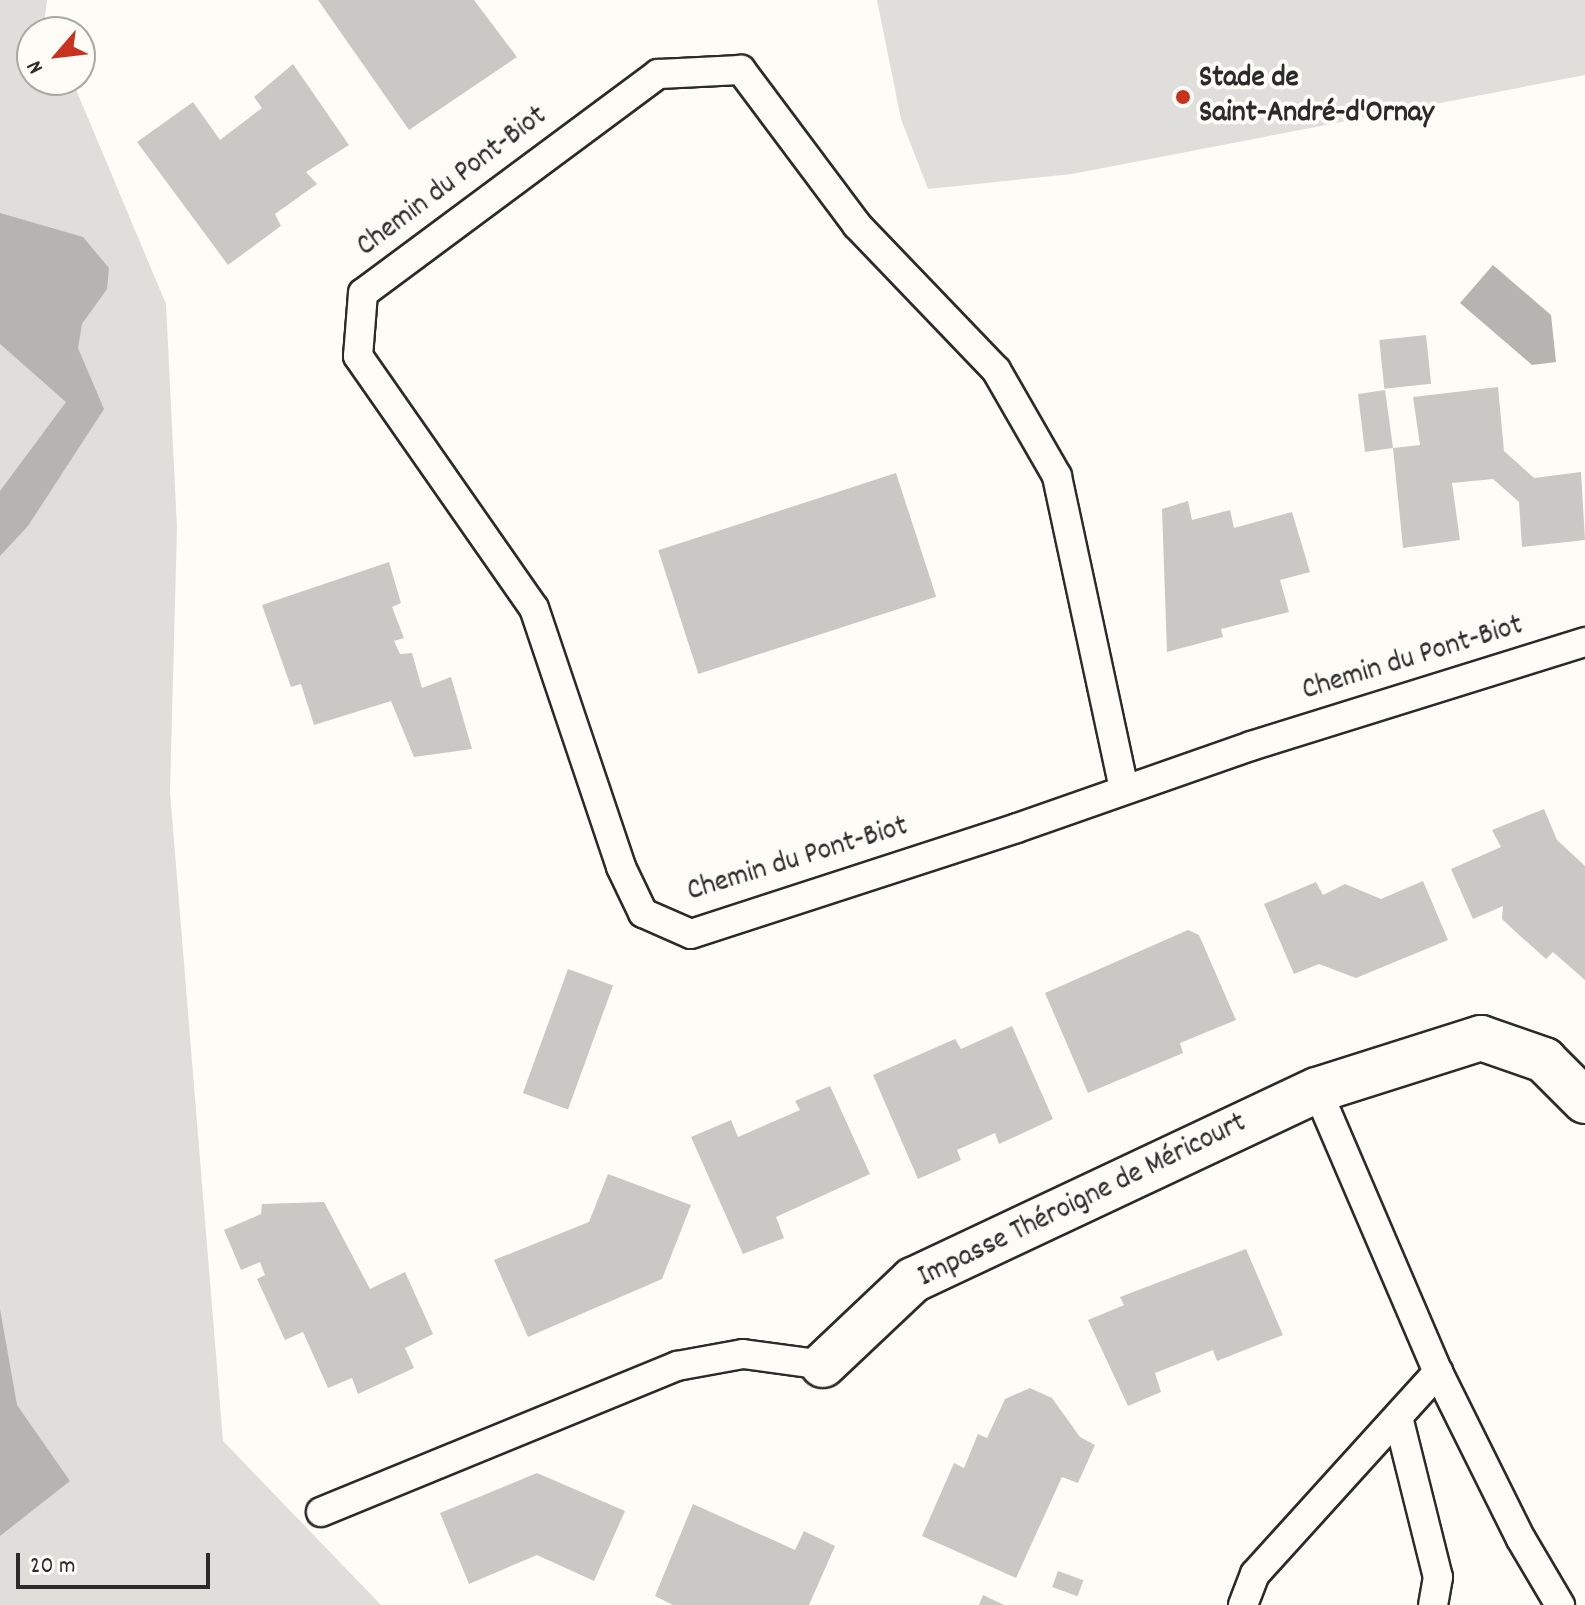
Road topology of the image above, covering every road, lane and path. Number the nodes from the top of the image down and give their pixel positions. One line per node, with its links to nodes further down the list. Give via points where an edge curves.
1 (1585, 642): 2 (lane, Chemin du Pont-Biot)
2 (1124, 789): 2 (lane, Chemin du Pont-Biot, via 1057,476 996,370 857,225 741,70 658,74 363,293 358,356 534,608 621,867 643,913 691,934)
3 (1317, 1090): 4 (street, Impasse Théroigne de Méricourt, via 1481,1038 1544,1060); 5 (street, Impasse Théroigne de Méricourt, via 913,1280); 6 (lane)
4 (1585, 1101)
5 (823, 1365): 8 (lane, Impasse Théroigne de Méricourt, via 743,1354 677,1366)
6 (1438, 1372): 7 (lane); 11 (lane)
7 (1398, 1417): 9 (lane, via 1255,1574); 10 (lane, via 1438,1577)
8 (321, 1512)
9 (1243, 1605)
10 (1433, 1605)
11 (1560, 1605)

